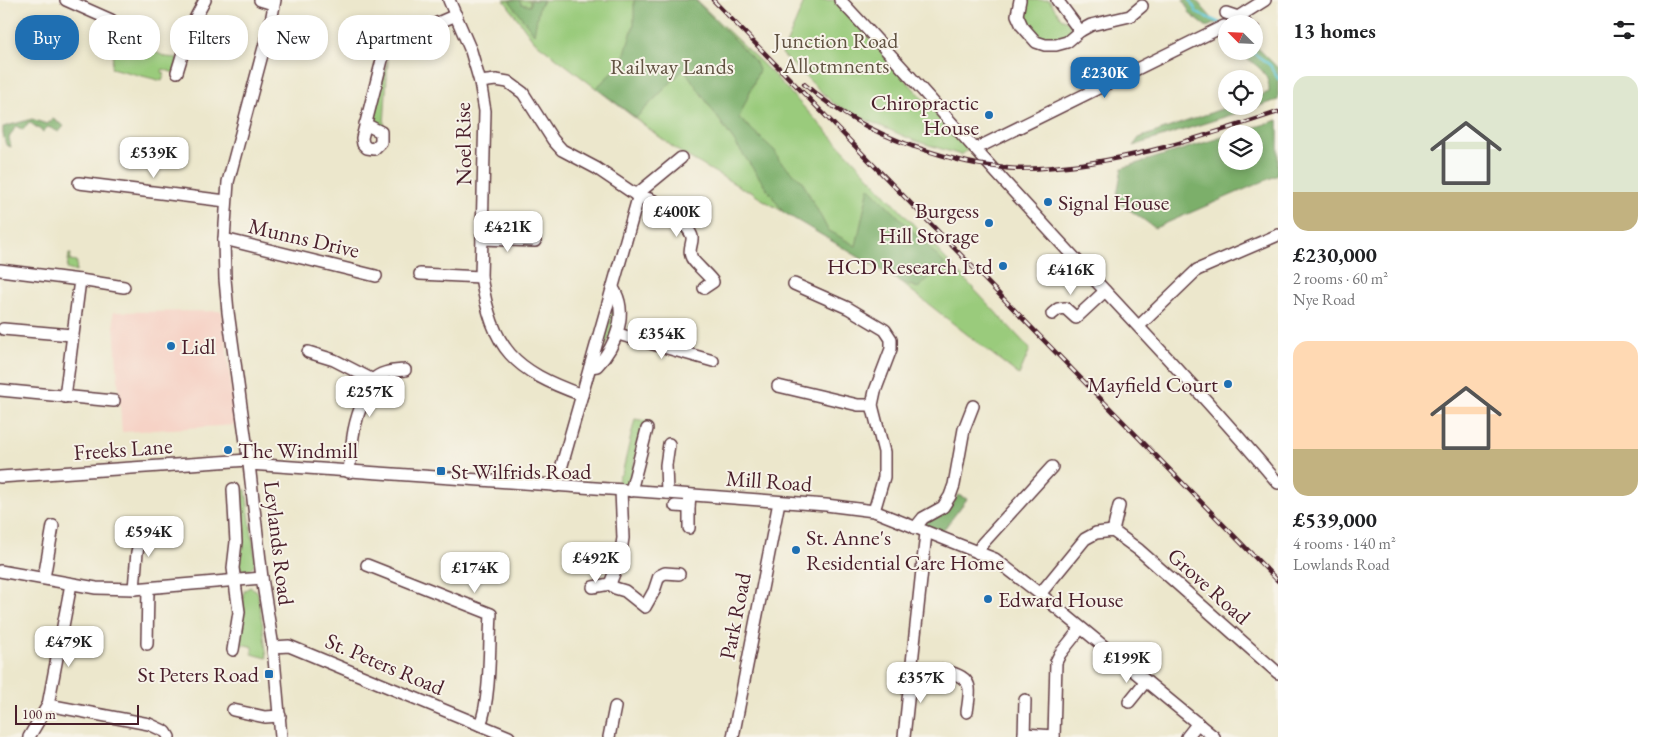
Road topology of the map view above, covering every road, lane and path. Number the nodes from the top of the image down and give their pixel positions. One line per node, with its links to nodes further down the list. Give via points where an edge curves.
1 (66, 0): 12 (street)
2 (205, 0): 18 (street, via 191,26)
3 (260, 0): 9 (street)
4 (449, 0): 13 (street, Noel Rise)
5 (840, 0): 21 (street)
6 (1020, 0): 17 (street, via 1017,15 1036,42 1056,45 1067,42)
7 (1057, 0): 17 (street)
8 (1264, 0): 15 (street)
9 (274, 2): 25 (street, Leylands Road, via 228,182)
10 (1142, 6): 17 (street, via 1130,16 1091,25)
11 (1226, 13): 14 (street)
12 (100, 15)
13 (456, 15): 19 (street, Noel Rise); 20 (street, via 392,45 382,60)
14 (1230, 15)
15 (1254, 15)
16 (1218, 29): 21 (street)
17 (1080, 31)
18 (177, 72)
19 (480, 82): 24 (street, via 508,82 523,93 562,150 596,168); 28 (street, Noel Rise, via 485,111)
20 (365, 124)
21 (975, 149): 39 (street)
22 (681, 158): 24 (street)
23 (79, 183): 25 (street)
24 (637, 197): 37 (street); 38 (street, via 659,204 689,231 691,257 713,282)
25 (226, 201): 27 (street, Leylands Road)
26 (1278, 235): 41 (street, via 1197,270)
27 (224, 239): 32 (street, Munns Drive); 59 (street, Leylands Road, via 228,312)
28 (482, 239): 29 (street); 33 (street, Noel Rise)
29 (535, 241)
30 (0, 270): 34 (street)
31 (420, 274): 33 (street)
32 (376, 276)
33 (481, 277): 52 (street, Noel Rise, via 485,304 495,332 509,355 532,373)
34 (80, 280): 36 (street); 44 (street)
35 (794, 284): 55 (street, via 848,308 888,334 891,349)
36 (124, 287)
37 (613, 288): 43 (street, via 620,307); 47 (street)
38 (704, 288)
39 (1104, 291): 40 (street, via 1079,321 1065,308); 41 (street)
40 (1052, 314)
41 (1139, 326): 63 (street)
42 (3, 329): 44 (street)
43 (618, 334): 46 (street); 47 (street, via 605,358 597,366)
44 (72, 335): 53 (street)
45 (308, 352): 49 (street, via 334,360)
46 (713, 361)
47 (590, 367): 52 (street)
48 (405, 370): 49 (street, via 382,374)
49 (373, 380): 61 (street, via 353,429)
50 (778, 386): 55 (street, via 858,405)
51 (0, 390): 53 (street)
52 (582, 395): 64 (street)
53 (65, 397): 54 (street)
54 (114, 400)
55 (872, 405): 73 (street, via 884,452 884,477)
56 (973, 406): 77 (street, via 964,429 950,496 942,507 923,518)
57 (647, 429): 66 (street)
58 (669, 444): 67 (street)
59 (249, 462): 61 (street, Mill Road); 62 (street, Freeks Lane); 85 (street, Leylands Road)
60 (1052, 467): 80 (street, via 982,544)
61 (350, 472): 64 (street, Mill Road)
62 (0, 477)
63 (1278, 483)
64 (556, 486): 66 (street, Mill Road)
65 (232, 489): 86 (street)
66 (626, 491): 67 (street, Mill Road); 88 (street, via 620,558)
67 (667, 493): 68 (street, Mill Road)
68 (690, 495): 69 (street, Mill Road); 72 (street)
69 (779, 502): 73 (street, Mill Road); 116 (street, Park Road)
70 (675, 506): 72 (street)
71 (1119, 506): 78 (street)
72 (689, 507): 76 (street)
73 (874, 511): 77 (street, Mill Road)
74 (144, 524): 90 (street, via 136,552)
75 (53, 526): 84 (street)
76 (689, 528)
77 (915, 528): 79 (street, Mill Road)
78 (1113, 530): 92 (street, via 1085,539); 98 (street, Grove Road)
79 (926, 533): 80 (street, Mill Road); 97 (street)
80 (978, 553): 92 (street, Mill Road, via 995,559)
81 (367, 565): 108 (street, via 490,614 487,686)
82 (0, 570): 84 (street)
83 (679, 574): 88 (street, via 659,576 644,611)
84 (44, 578): 87 (street)
85 (262, 578): 86 (street); 95 (street, Leylands Road)
86 (235, 580): 91 (street); 96 (street, via 239,612)
87 (71, 584): 90 (street); 102 (street)
88 (610, 584): 89 (street)
89 (593, 587)
90 (134, 589): 91 (street)
91 (148, 589): 94 (street)
92 (1040, 594): 93 (street, Mill Road)
93 (1080, 629): 99 (street, Mill Road); 110 (street, via 1056,662)
94 (147, 644)
95 (272, 647): 106 (street, Leylands Road); 108 (street, St. Peters Road, via 289,646)
96 (233, 650)
97 (912, 669): 105 (street, via 952,673 965,679 969,687); 117 (street)
98 (1278, 673)
99 (1146, 681): 101 (street); 107 (street, Mill Road)
100 (1025, 700): 109 (street)
101 (1129, 702)
102 (48, 705): 111 (street); 112 (street, via 149,724 166,732)
103 (615, 707): 115 (street)
104 (233, 710): 106 (street, via 265,717)
105 (967, 712)
106 (280, 716): 113 (street, Leylands Road)
107 (1198, 724): 118 (street); 119 (street, Mill Road)
108 (480, 725): 114 (street, St. Peters Road)
109 (1024, 736): 110 (street)
110 (1054, 736)
111 (29, 737)
112 (169, 737)
113 (281, 737)
114 (509, 737)
115 (609, 737)
116 (732, 737)
117 (904, 737)
118 (1187, 737)
119 (1214, 737)

